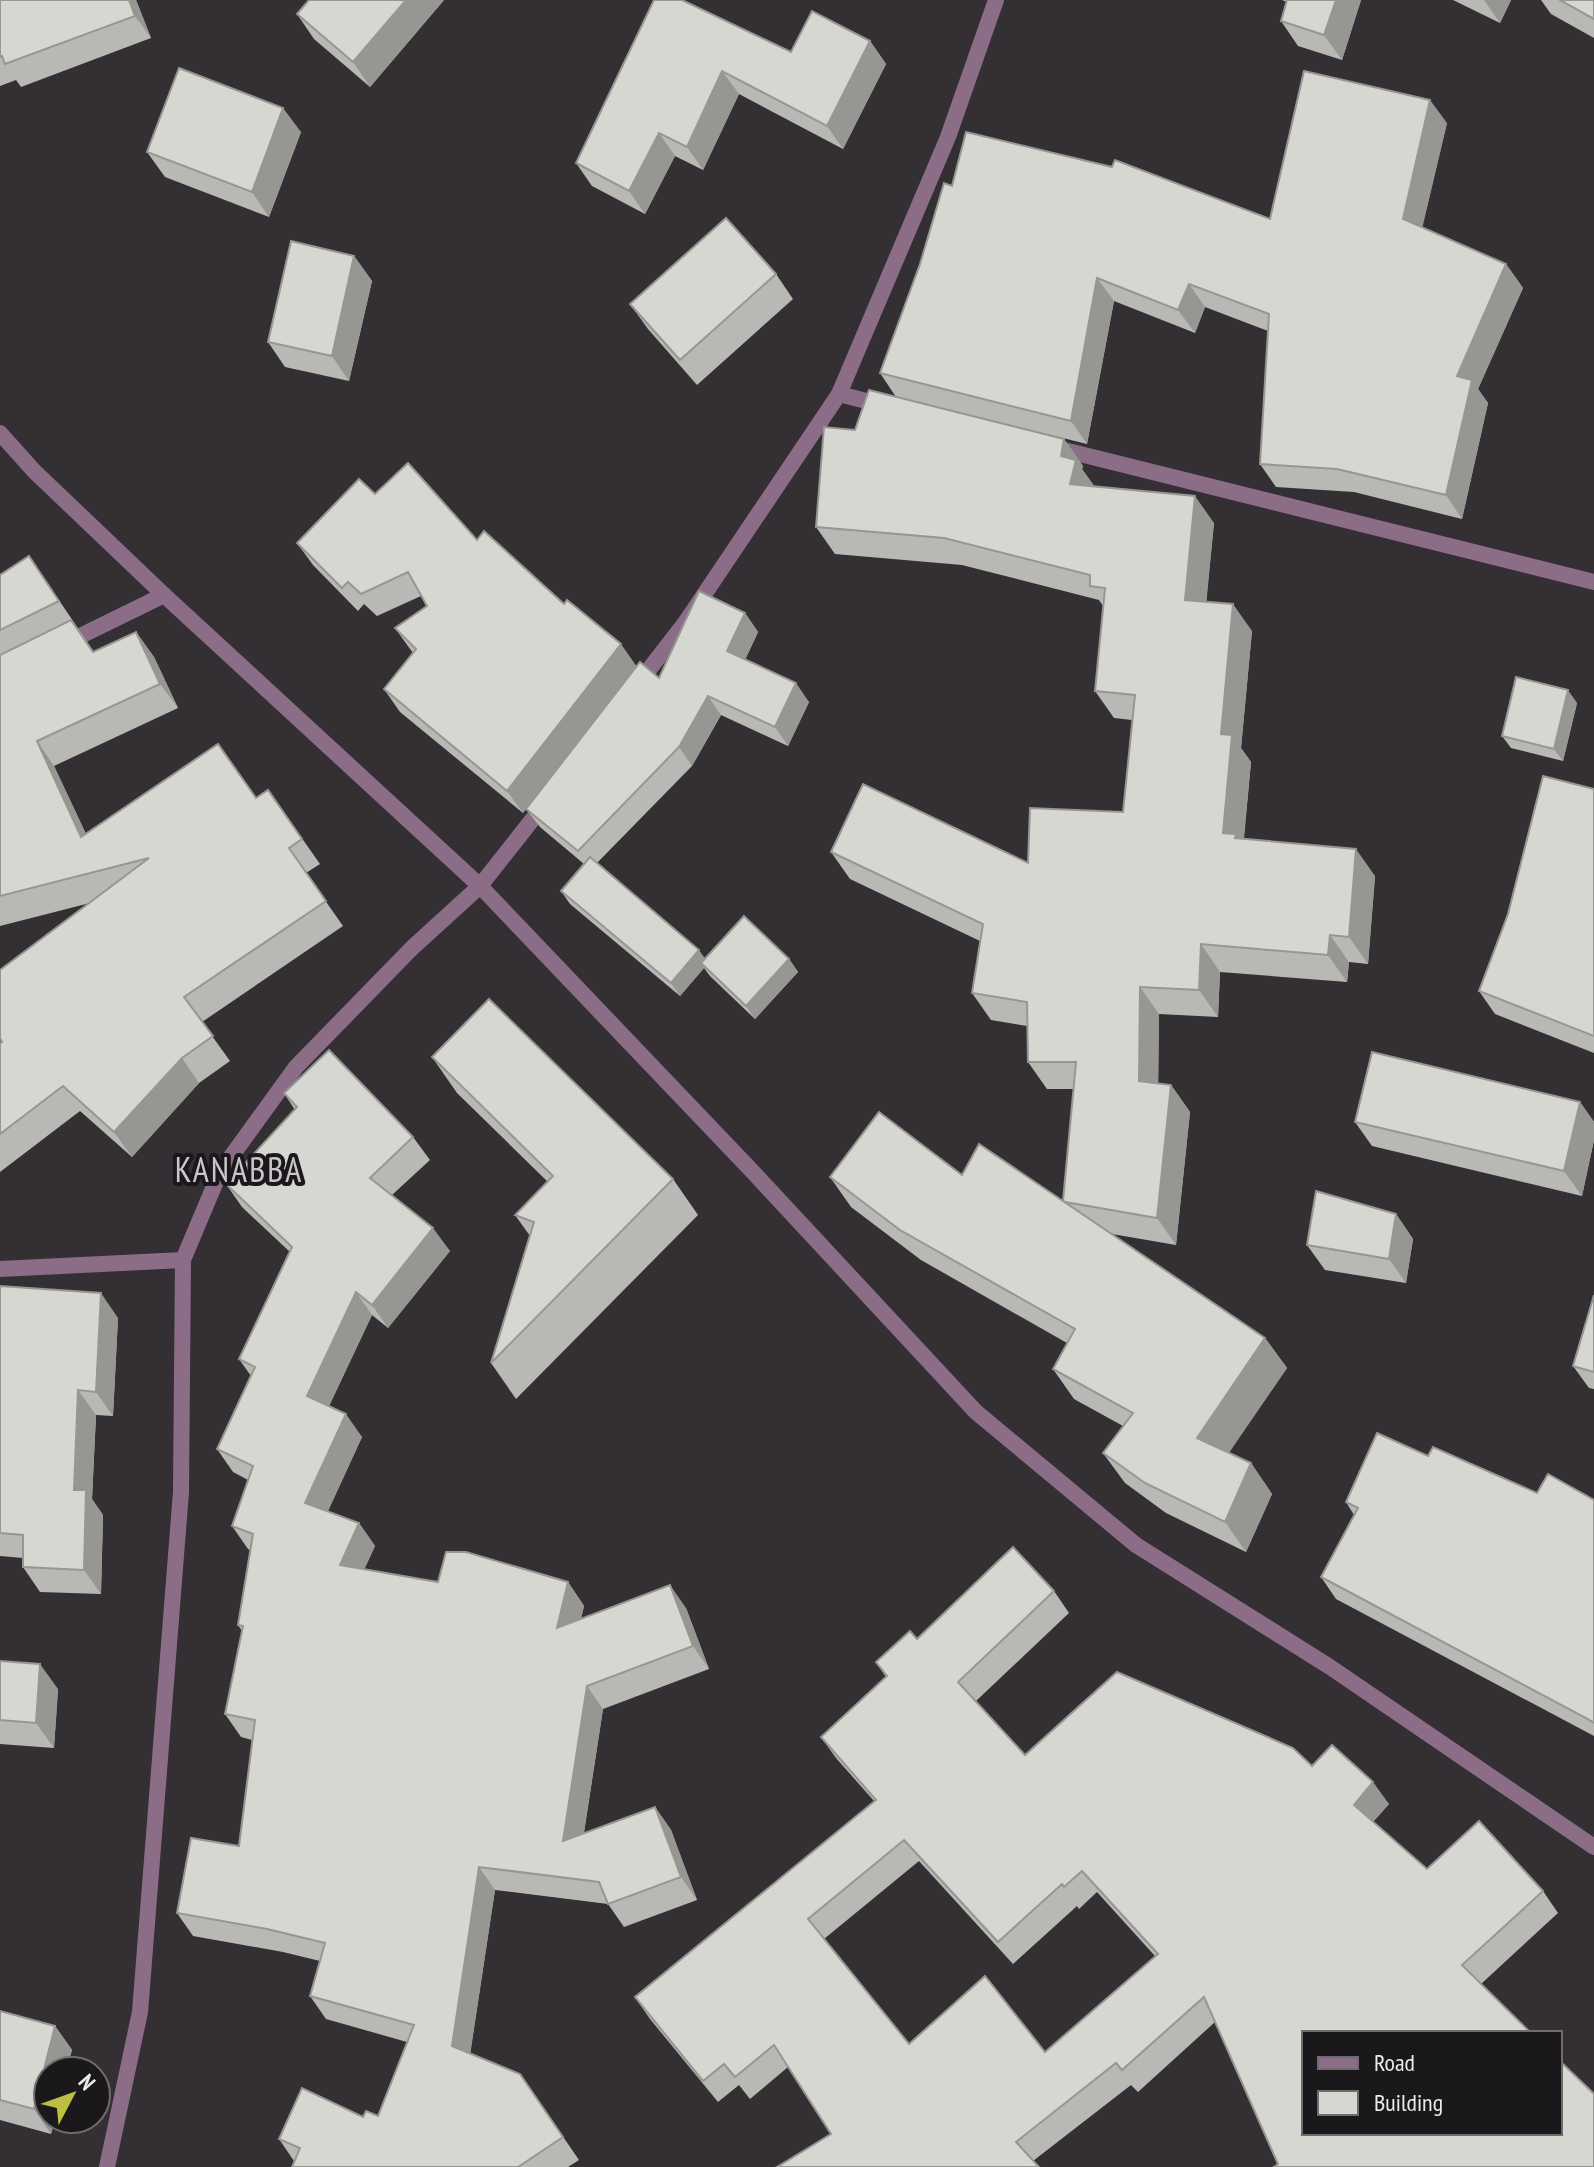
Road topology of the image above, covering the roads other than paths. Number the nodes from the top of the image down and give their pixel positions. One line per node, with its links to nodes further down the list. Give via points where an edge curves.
1 (996, 0): 2 (street, via 948,137)
2 (839, 394): 3 (street); 9 (street, via 685,623)
3 (901, 409)
4 (0, 433): 7 (street)
5 (1039, 444): 6 (street)
6 (1594, 582)
7 (164, 595): 8 (street); 11 (street)
8 (55, 649)
9 (627, 698)
10 (558, 786): 11 (street)
11 (480, 886): 12 (street, via 296,1067 220,1172); 14 (street, via 976,1412 1136,1545 1330,1667)
12 (183, 1260): 13 (street); 15 (street, via 181,1492 140,2012)
13 (0, 1269)
14 (1594, 1847)
15 (107, 2167)

